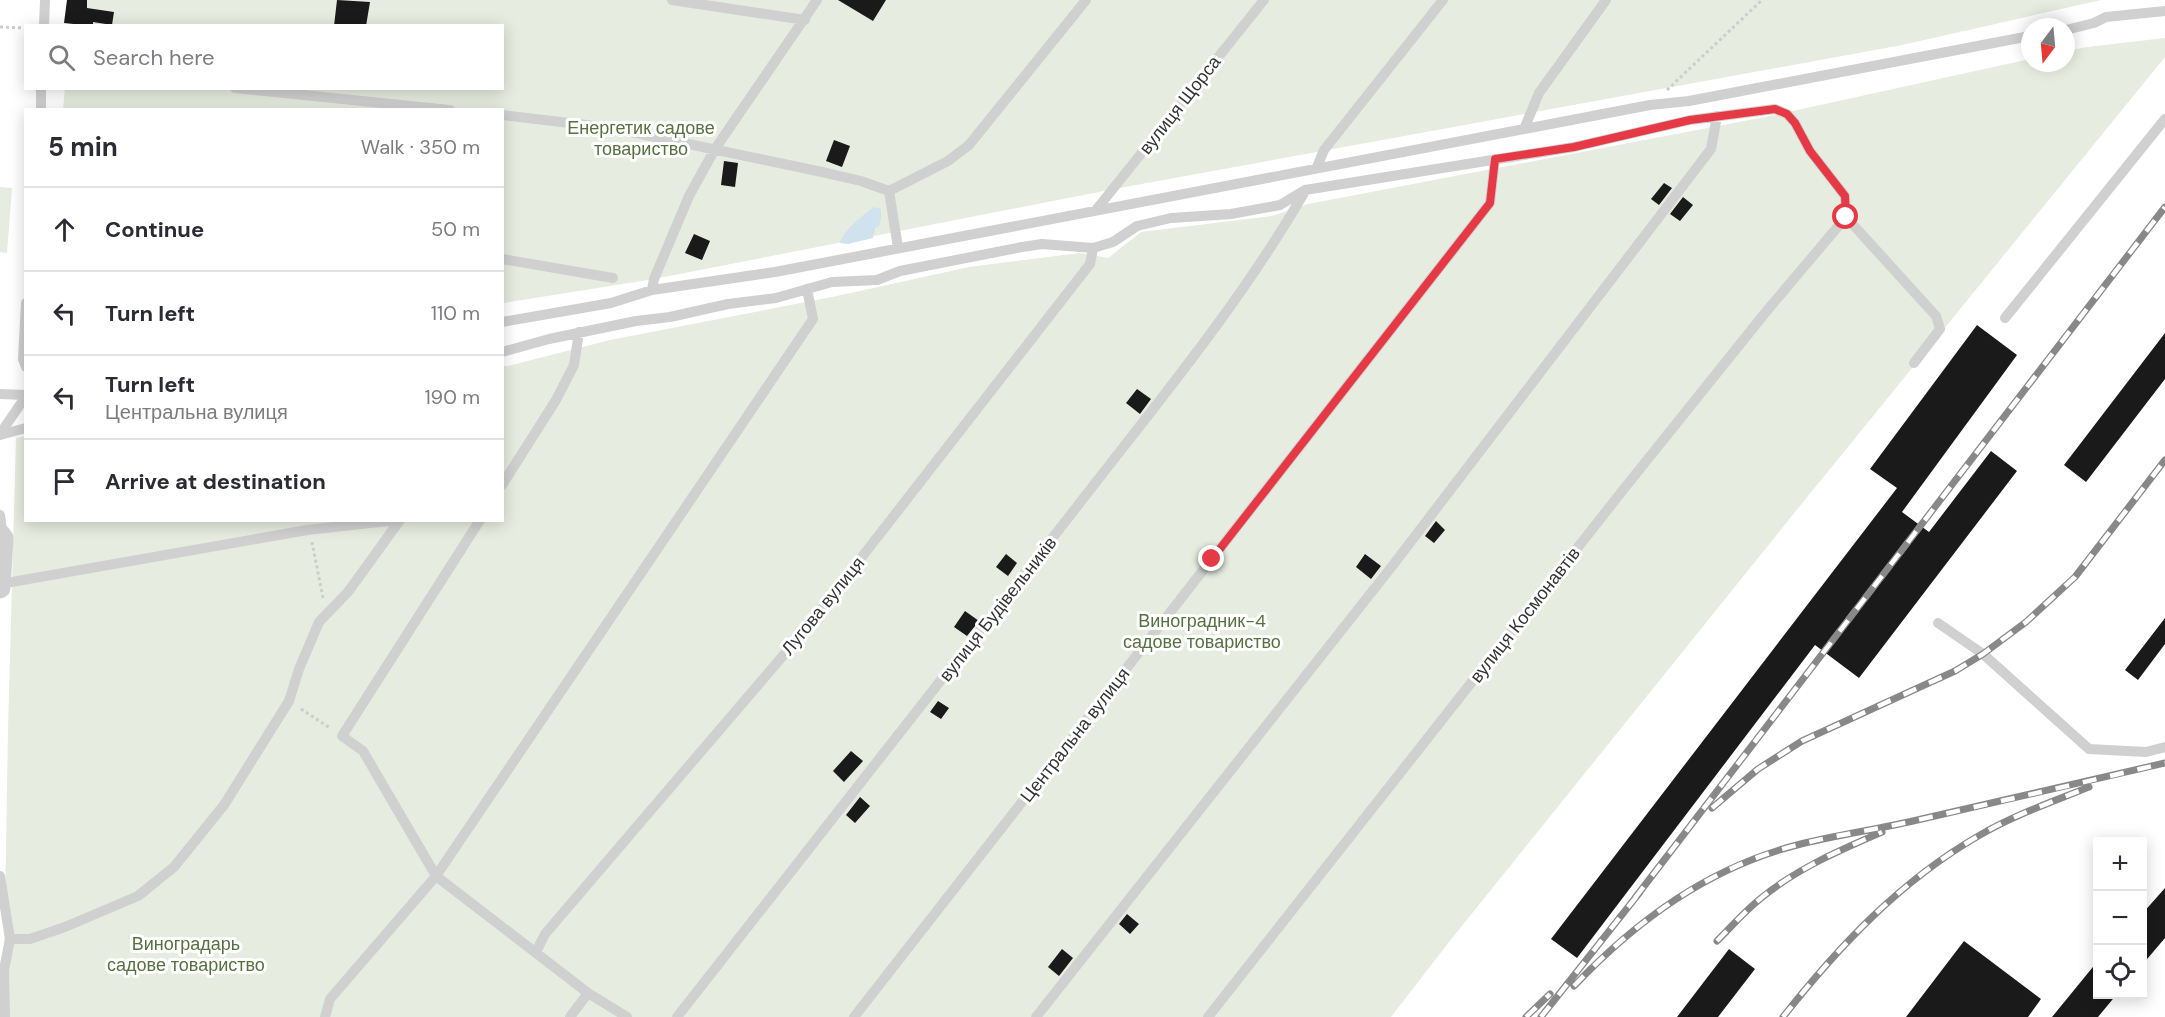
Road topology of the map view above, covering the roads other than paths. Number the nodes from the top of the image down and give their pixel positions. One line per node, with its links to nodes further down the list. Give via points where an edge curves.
1 (45, 0): 10 (lane)
2 (672, 0): 9 (lane)
3 (817, 0): 9 (lane)
4 (1086, 0): 25 (lane, via 969,146)
5 (1264, 0): 26 (lane, вулиця Щорса)
6 (1443, 0): 23 (lane, via 1324,150)
7 (1606, 0): 20 (lane, via 1539,93)
8 (2165, 11): 11 (lane, via 2106,17)
9 (805, 20): 21 (lane)
10 (44, 24)
11 (2075, 28)
12 (2021, 38): 20 (lane)
13 (41, 90): 15 (lane)
14 (255, 90): 16 (lane)
15 (41, 108)
16 (430, 108)
17 (504, 115): 21 (lane, via 612,128)
18 (1717, 116): 22 (lane, via 1574,147); 27 (lane, via 1775,109 1787,114 1845,196); 66 (lane, via 1711,149 1393,565)
19 (2165, 119): 34 (lane)
20 (1524, 129): 23 (lane)
21 (715, 150): 25 (lane, via 861,181); 33 (lane, via 689,196)
22 (1495, 159): 24 (lane); 65 (lane, Центральна вулиця, via 1490,203)
23 (1317, 167): 26 (lane)
24 (1305, 190): 29 (lane, via 1280,205 1137,226 1113,242); 64 (lane, вулиця Будівельників, via 1231,306)
25 (889, 191): 28 (lane)
26 (1096, 210): 28 (lane)
27 (1846, 217): 40 (lane, via 1936,316 1940,329); 67 (lane, вулиця Космонавтів, via 1660,443)
28 (898, 248): 33 (lane)
29 (1093, 248): 32 (lane, via 1042,244 900,271 877,280 832,282); 58 (lane, Лугова вулиця, via 1090,264 805,630 546,934)
30 (504, 259): 31 (lane)
31 (612, 278)
32 (807, 289): 36 (lane); 56 (lane, via 813,319)
33 (652, 290): 35 (lane, via 611,303)
34 (2005, 318)
35 (504, 322)
36 (579, 333): 38 (lane); 46 (lane, via 574,365)
37 (24, 340): 39 (lane)
38 (504, 352)
39 (24, 362)
40 (1914, 363)
41 (0, 394): 42 (lane)
42 (24, 395)
43 (24, 398): 45 (lane)
44 (24, 429): 45 (lane)
45 (0, 435)
46 (504, 482)
47 (0, 515): 51 (lane)
48 (381, 522): 52 (lane, via 307,530)
49 (398, 522): 57 (lane, via 348,592 319,622 289,701 224,805 174,867 138,896 57,930 30,939)
50 (479, 522): 56 (lane, via 342,736 363,751)
51 (1, 536): 52 (street)
52 (0, 586)
53 (1938, 623): 54 (lane, via 1983,654 2089,750 2146,752)
54 (2165, 747)
55 (0, 876): 57 (lane)
56 (436, 876): 58 (lane); 61 (lane, via 330,999)
57 (10, 939): 60 (lane, via 4,970)
58 (536, 952): 59 (lane)
59 (588, 993): 62 (lane); 63 (lane)
60 (5, 1017)
61 (325, 1017)
62 (570, 1017)
63 (627, 1017)
64 (677, 1017)
65 (854, 1017)
66 (1036, 1017)
67 (1208, 1017)

